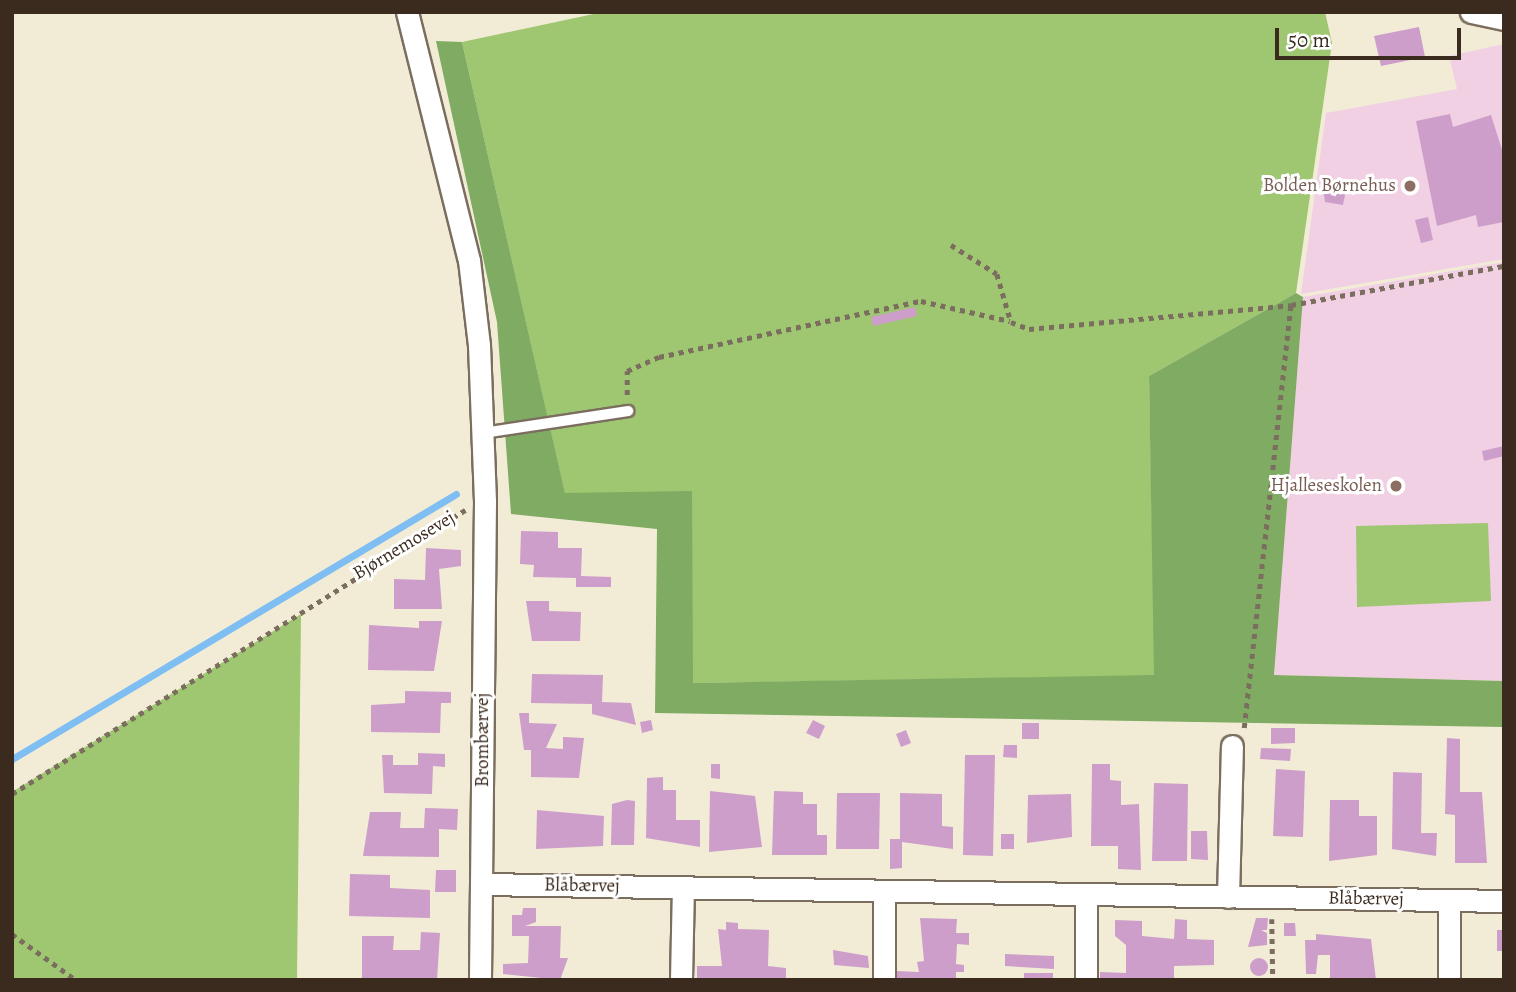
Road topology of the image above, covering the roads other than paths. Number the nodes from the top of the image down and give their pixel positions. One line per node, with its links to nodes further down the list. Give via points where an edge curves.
1 (407, 12): 5 (street, via 469,260)
2 (1471, 12): 3 (street)
3 (1504, 19)
4 (628, 411): 5 (lane)
5 (484, 433): 7 (street, Brombærvej)
6 (1232, 746): 11 (street)
7 (481, 884): 8 (street, Blåbærvej); 14 (street, Brombærvej)
8 (683, 888): 9 (street, Blåbærvej); 15 (street)
9 (884, 891): 10 (street, Blåbærvej); 16 (street)
10 (1086, 894): 11 (street, Blåbærvej); 17 (street)
11 (1228, 897): 12 (street, Blåbærvej)
12 (1449, 901): 13 (street, Blåbærvej); 18 (street)
13 (1504, 901)
14 (480, 980)
15 (681, 980)
16 (884, 980)
17 (1086, 980)
18 (1449, 980)

